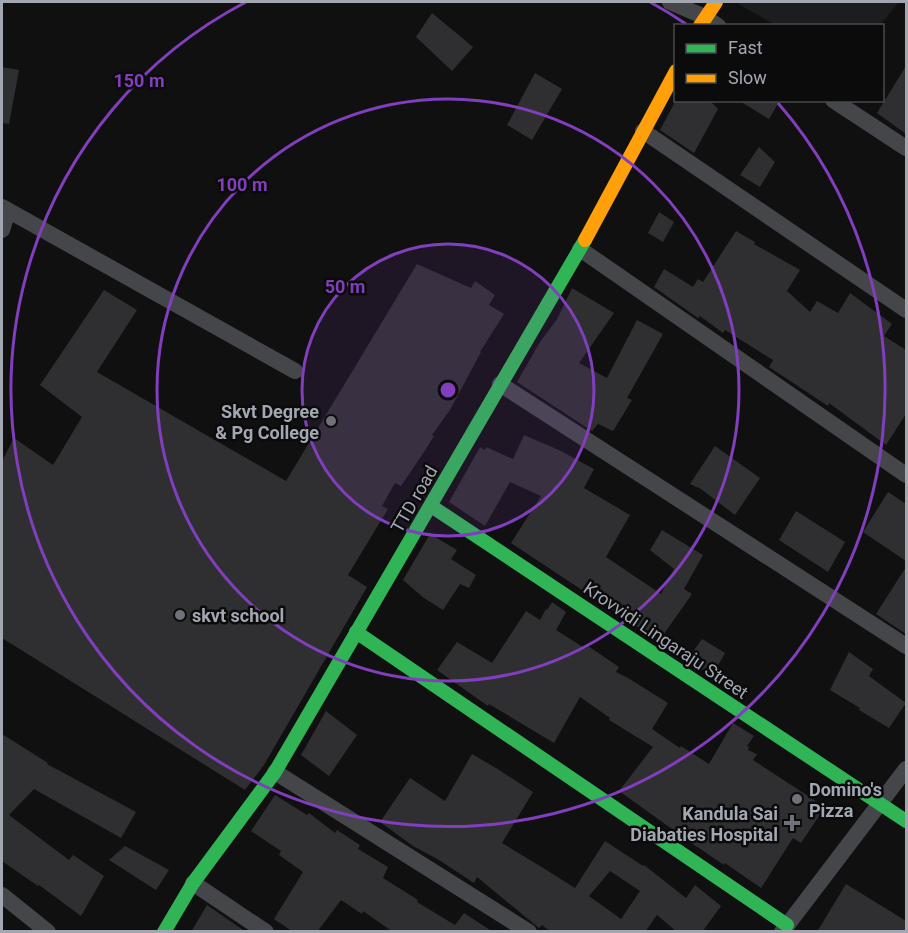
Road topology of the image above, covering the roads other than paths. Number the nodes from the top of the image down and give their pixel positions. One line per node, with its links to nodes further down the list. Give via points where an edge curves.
1 (670, 2): 3 (street)
2 (716, 2): 3 (street)
3 (708, 23)
4 (674, 73): 6 (street, TTD road)
5 (836, 102): 7 (street)
6 (643, 131): 10 (street, TTD road); 11 (street)
7 (906, 148)
8 (5, 209): 9 (street); 12 (street)
9 (2, 230)
10 (580, 249): 13 (street, TTD road); 14 (street)
11 (906, 310)
12 (295, 371)
13 (500, 384): 15 (street, TTD road); 17 (street)
14 (906, 475)
15 (431, 506): 16 (street, TTD road); 20 (street, Krovvidi Lingaraju Street)
16 (356, 632): 19 (street, TTD road); 24 (street)
17 (906, 645)
18 (906, 769): 20 (street)
19 (275, 772): 22 (street, TTD road); 28 (street)
20 (881, 804): 21 (street, Krovvidi Lingaraju Street); 24 (street)
21 (906, 821)
22 (193, 883): 26 (street, TTD road); 27 (street)
23 (2, 895): 25 (street)
24 (785, 928)
25 (48, 932)
26 (164, 932)
27 (266, 932)
28 (529, 932)

